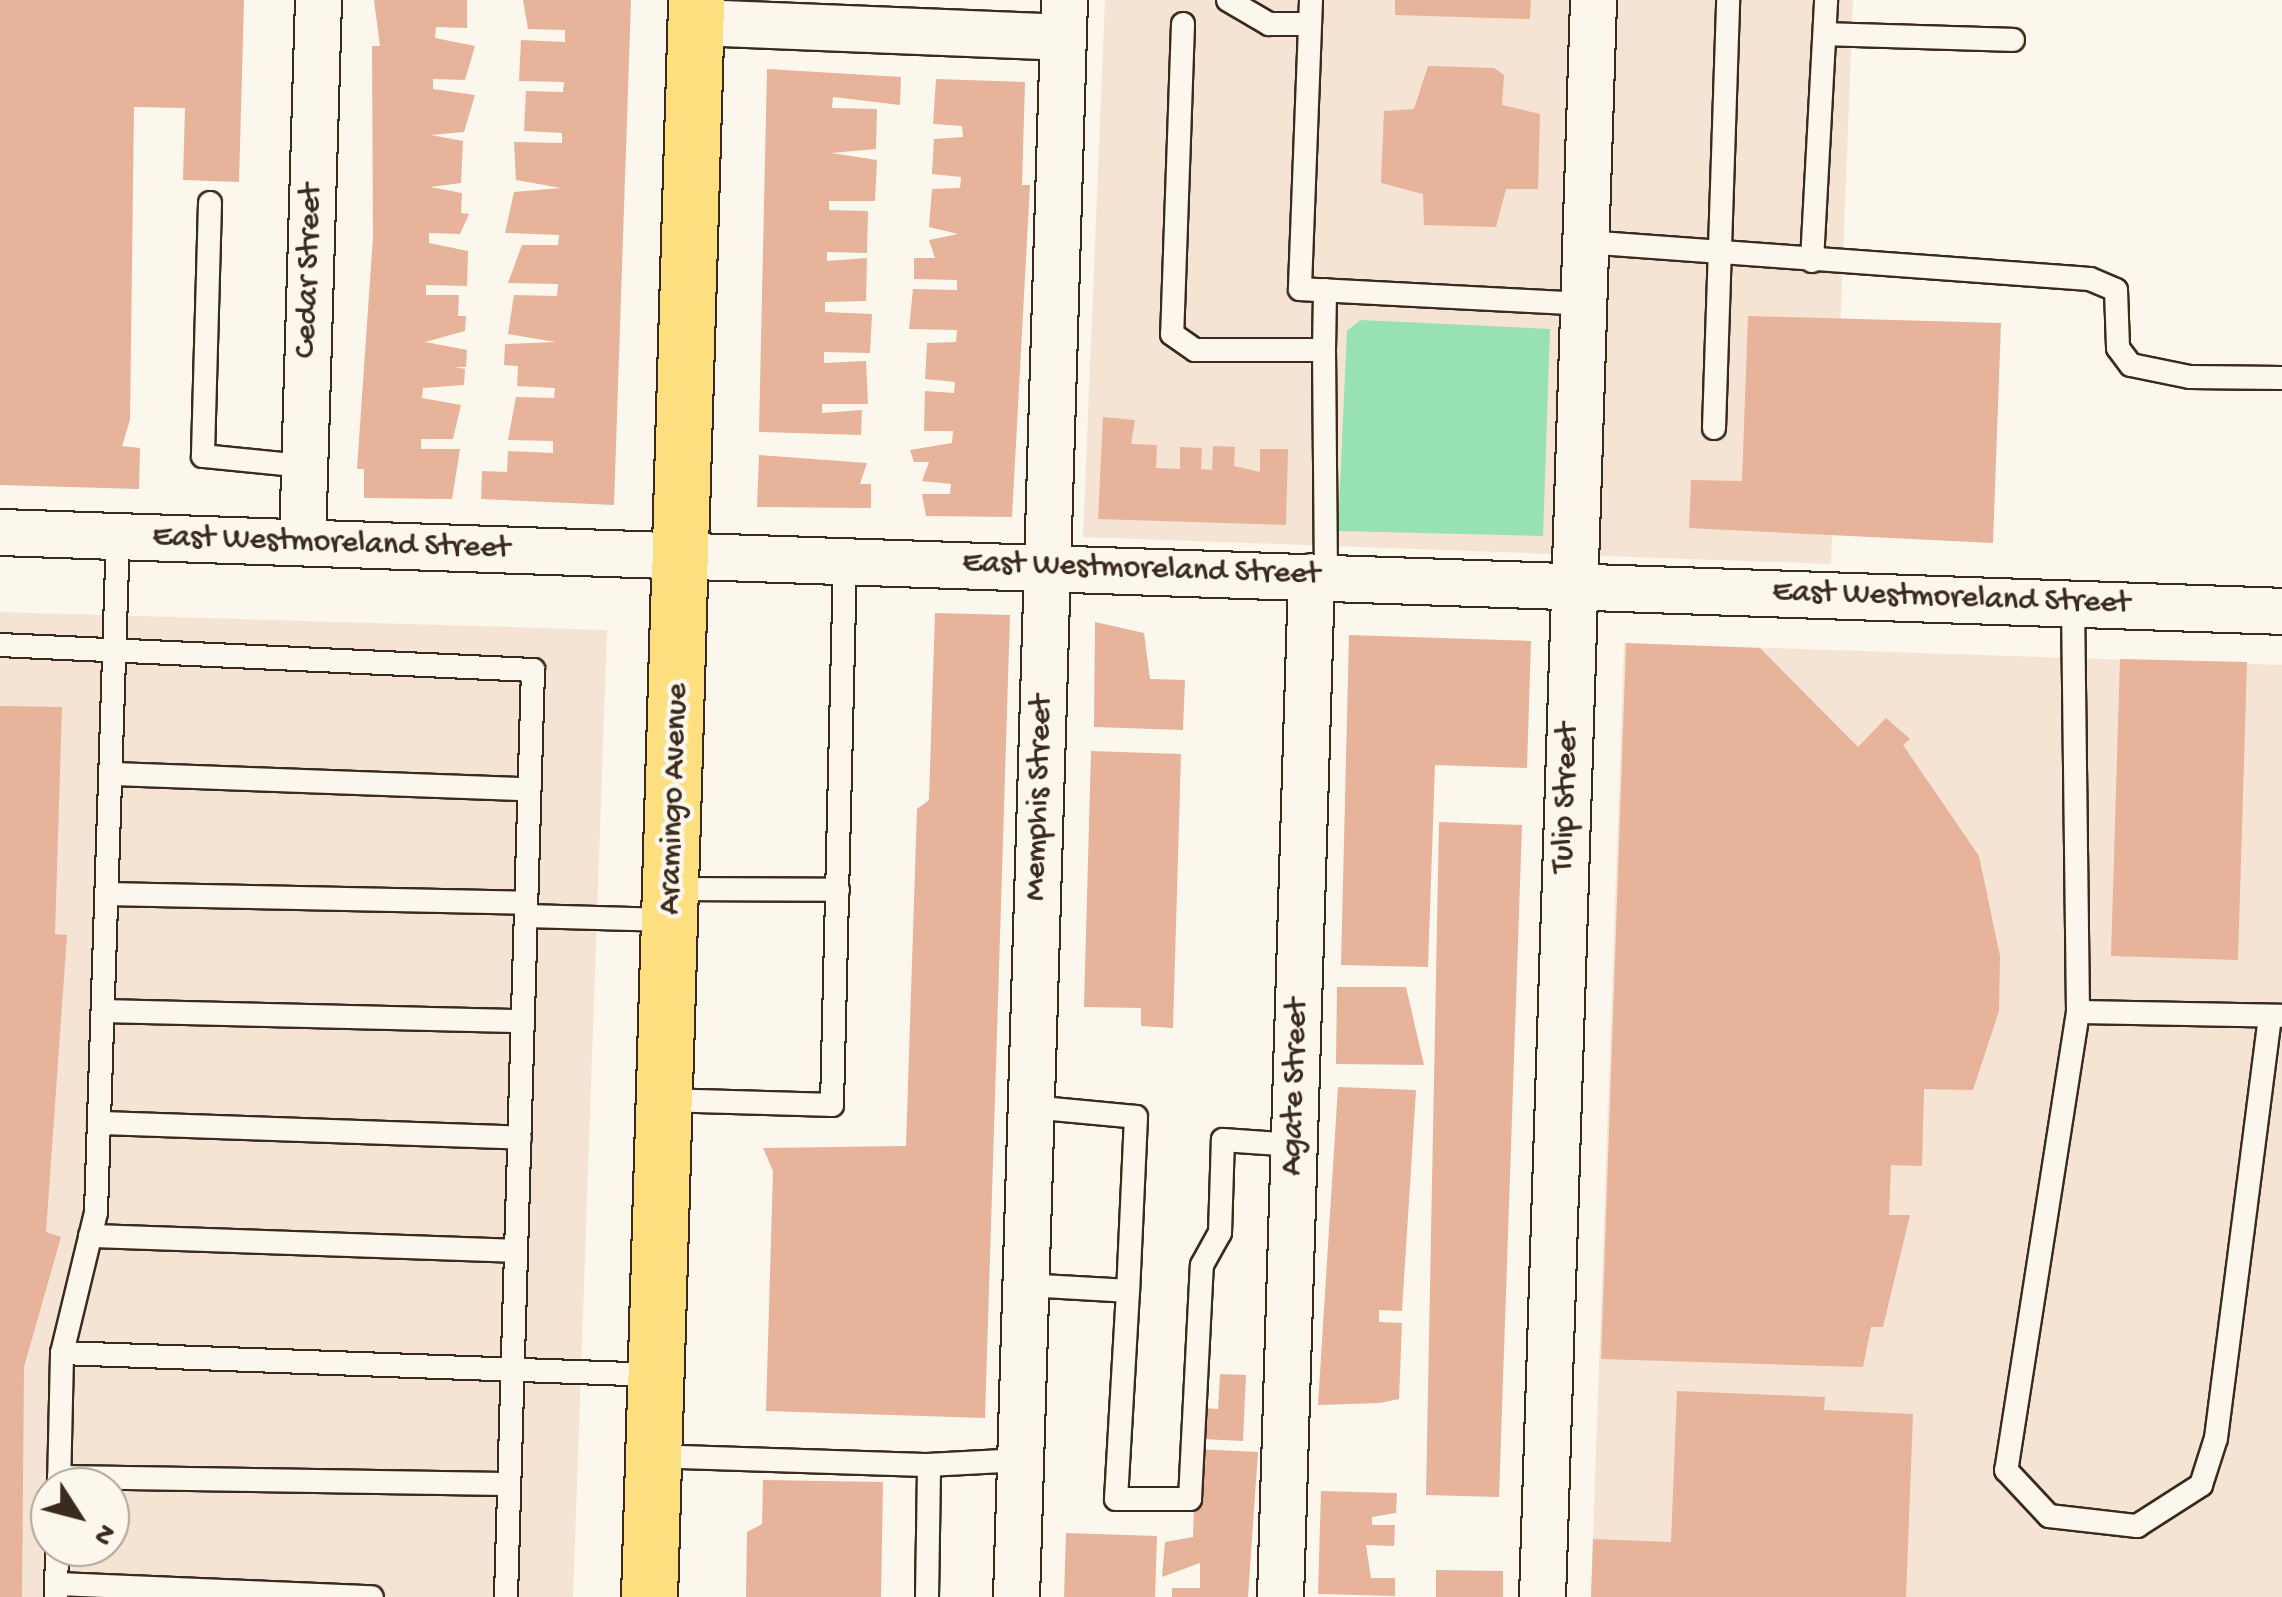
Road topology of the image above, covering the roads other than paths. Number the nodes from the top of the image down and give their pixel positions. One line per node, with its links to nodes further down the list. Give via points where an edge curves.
1 (318, 0): 22 (street, Cedar Street)
2 (1228, 0): 10 (lane, via 1269,24)
3 (1311, 0): 10 (lane)
4 (1592, 0): 14 (street, Tulip Street)
5 (1728, 0): 15 (lane)
6 (1826, 0): 11 (lane)
7 (696, 11): 8 (street); 26 (main road, Aramingo Avenue)
8 (1064, 18): 28 (street, Memphis Street)
9 (1184, 24): 19 (lane, via 1172,334 1196,350)
10 (1310, 24): 17 (lane, via 1300,289)
11 (1825, 34): 12 (lane); 16 (lane)
12 (2012, 40)
13 (210, 203): 22 (lane, via 203,456)
14 (1585, 242): 15 (lane); 18 (street, Tulip Street)
15 (1721, 245): 16 (lane); 21 (lane)
16 (1812, 261): 20 (lane, via 2106,282 2116,290 2118,348 2131,365 2190,377)
17 (1326, 290): 18 (lane); 19 (lane)
18 (1583, 304): 30 (street, Tulip Street)
19 (1324, 350): 29 (lane)
20 (2282, 378)
21 (1714, 428)
22 (304, 466): 25 (street, Cedar Street)
23 (0, 532): 24 (street, East Westmoreland Street)
24 (118, 536): 25 (street, East Westmoreland Street); 34 (lane)
25 (302, 542): 26 (street, East Westmoreland Street)
26 (683, 557): 27 (street, East Westmoreland Street); 39 (main road, Aramingo Avenue)
27 (845, 561): 28 (street, East Westmoreland Street); 37 (lane)
28 (1047, 566): 29 (street, East Westmoreland Street); 46 (street, Memphis Street)
29 (1319, 576): 30 (street, East Westmoreland Street); 49 (street, Agate Street)
30 (1574, 586): 31 (street, East Westmoreland Street); 70 (street, Tulip Street)
31 (2073, 604): 32 (street, East Westmoreland Street); 42 (lane)
32 (2282, 611)
33 (0, 645): 34 (lane)
34 (114, 653): 35 (lane); 36 (lane, via 533,670)
35 (111, 774): 36 (lane); 38 (lane)
36 (529, 789): 40 (lane)
37 (838, 890): 39 (lane); 45 (lane, via 832,1105)
38 (106, 894): 40 (lane); 41 (lane)
39 (671, 904): 40 (lane); 45 (main road, Aramingo Avenue)
40 (526, 910): 44 (lane)
41 (102, 1011): 44 (lane); 47 (lane)
42 (2078, 1012): 43 (lane); 43 (lane, via 2006,1470 2050,1516 2137,1526 2201,1485 2216,1438)
43 (2276, 1016)
44 (523, 1021): 48 (lane)
45 (665, 1100): 56 (main road, Aramingo Avenue)
46 (1030, 1107): 52 (street, Memphis Street); 53 (lane, via 1136,1117)
47 (99, 1123): 48 (lane); 50 (lane)
48 (520, 1138): 51 (lane)
49 (1294, 1145): 53 (lane, via 1223,1140 1220,1233 1202,1266 1190,1499 1116,1499); 69 (street, Agate Street)
50 (90, 1236): 51 (lane); 54 (lane)
51 (516, 1251): 55 (lane)
52 (1025, 1286): 53 (lane); 58 (street, Memphis Street)
53 (1128, 1290)
54 (62, 1353): 55 (lane); 60 (lane)
55 (513, 1374): 56 (lane); 62 (lane)
56 (656, 1376): 57 (main road, Aramingo Avenue)
57 (654, 1456): 59 (lane); 66 (main road, Aramingo Avenue)
58 (1020, 1460): 59 (lane); 68 (street, Memphis Street)
59 (930, 1465): 67 (lane)
60 (59, 1467)
61 (130, 1482): 62 (lane)
62 (509, 1484): 65 (lane)
63 (56, 1590): 64 (lane)
64 (372, 1597)
65 (506, 1597)
66 (649, 1597)
67 (927, 1597)
68 (1016, 1597)
69 (1280, 1597)
70 (1542, 1597)

